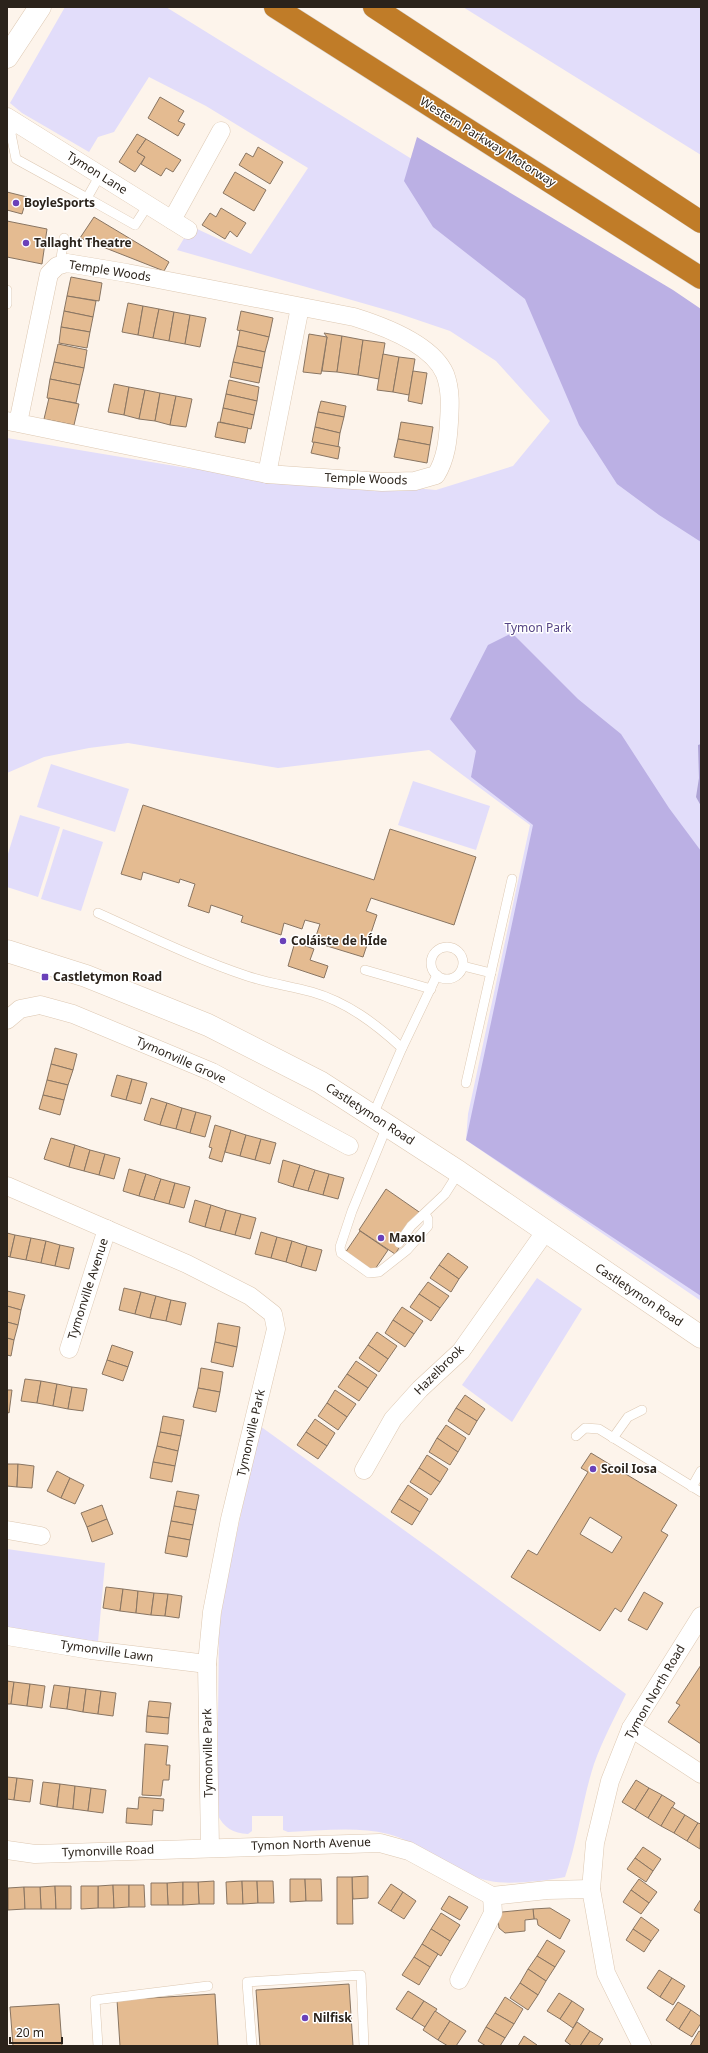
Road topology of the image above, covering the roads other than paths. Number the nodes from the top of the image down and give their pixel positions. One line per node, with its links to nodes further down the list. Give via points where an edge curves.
1 (40, 7): 4 (street)
2 (275, 7): 15 (highway, Western Parkway Motorway)
3 (374, 7): 11 (highway)
4 (7, 57)
5 (11, 120): 7 (street, Tymon Lane); 8 (lane, via 16,159)
6 (221, 131): 10 (street)
7 (100, 175): 8 (lane); 9 (street, Tymon Lane)
8 (87, 198): 9 (lane, via 136,225)
9 (148, 204): 10 (street, Tymon Lane)
10 (172, 220): 12 (street, Tymon Lane)
11 (701, 222)
12 (188, 230)
13 (64, 238): 14 (lane)
14 (60, 265): 18 (street, Temple Woods, via 67,263 127,272); 19 (street, Temple Woods, via 49,274)
15 (701, 278)
16 (7, 290): 17 (lane)
17 (7, 304)
18 (300, 307): 20 (street); 20 (street, Temple Woods, via 354,317 376,324 401,336 433,357 444,373 449,387 448,437 440,469 436,475 425,479 382,482)
19 (12, 422): 20 (street, Temple Woods)
20 (268, 474)
21 (512, 879): 26 (lane)
22 (98, 912): 30 (lane, via 246,976 331,999 380,1028)
23 (7, 951): 32 (street, Castletymon Road, via 86,976 208,1025 320,1082)
24 (463, 966): 26 (lane); 27 (lane, via 456,976 443,978); 27 (lane, via 461,954 445,947 432,958 433,970)
25 (365, 970): 28 (lane)
26 (492, 973): 31 (lane)
27 (437, 975): 28 (lane)
28 (431, 989): 30 (lane)
29 (7, 1020): 33 (street, Tymonville Grove, via 20,1009 40,1005 73,1014 212,1072)
30 (402, 1048): 32 (lane)
31 (466, 1083)
32 (380, 1120): 34 (street, Castletymon Road); 36 (lane, via 340,1247 341,1253 369,1273 379,1272 407,1250 428,1226)
33 (349, 1146)
34 (459, 1172): 36 (lane, via 445,1194); 38 (street, Castletymon Road)
35 (7, 1186): 37 (street, Tymonville Park)
36 (425, 1214): 39 (lane, via 411,1226)
37 (107, 1229): 41 (street, Tymonville Avenue); 53 (street, Tymonville Park, via 187,1264 250,1296 273,1314 276,1329 230,1519 212,1612)
38 (545, 1232): 40 (street, Castletymon Road); 45 (street, Hazelbrook, via 461,1351 420,1389 393,1419)
39 (399, 1243)
40 (701, 1337)
41 (68, 1349)
42 (642, 1410): 44 (lane, via 628,1417)
43 (576, 1436): 44 (lane, via 585,1428 599,1429)
44 (613, 1438): 47 (lane)
45 (364, 1470)
46 (701, 1471): 47 (lane)
47 (692, 1487): 48 (lane)
48 (701, 1492)
49 (7, 1530): 50 (street)
50 (41, 1536)
51 (701, 1616): 54 (street, Tymon North Road)
52 (7, 1636): 53 (street, Tymonville Lawn, via 91,1650)
53 (207, 1664): 56 (street, Tymonville Park)
54 (631, 1728): 55 (street); 58 (street, Tymon North Road, via 610,1781 595,1844)
55 (701, 1774)
56 (210, 1848): 57 (street, Tymonville Road, via 35,1854); 59 (street, Tymon North Avenue, via 380,1843 409,1851)
57 (7, 1850)
58 (591, 1889): 59 (street, via 547,1890); 65 (street, Tymon North Road, via 606,1973)
59 (492, 1896): 60 (street, via 493,1913)
60 (459, 1980)
61 (208, 1986): 62 (lane, via 95,2000)
62 (98, 2046)
63 (252, 2046): 64 (lane, via 247,1982 361,1975)
64 (364, 2046)
65 (642, 2046)

